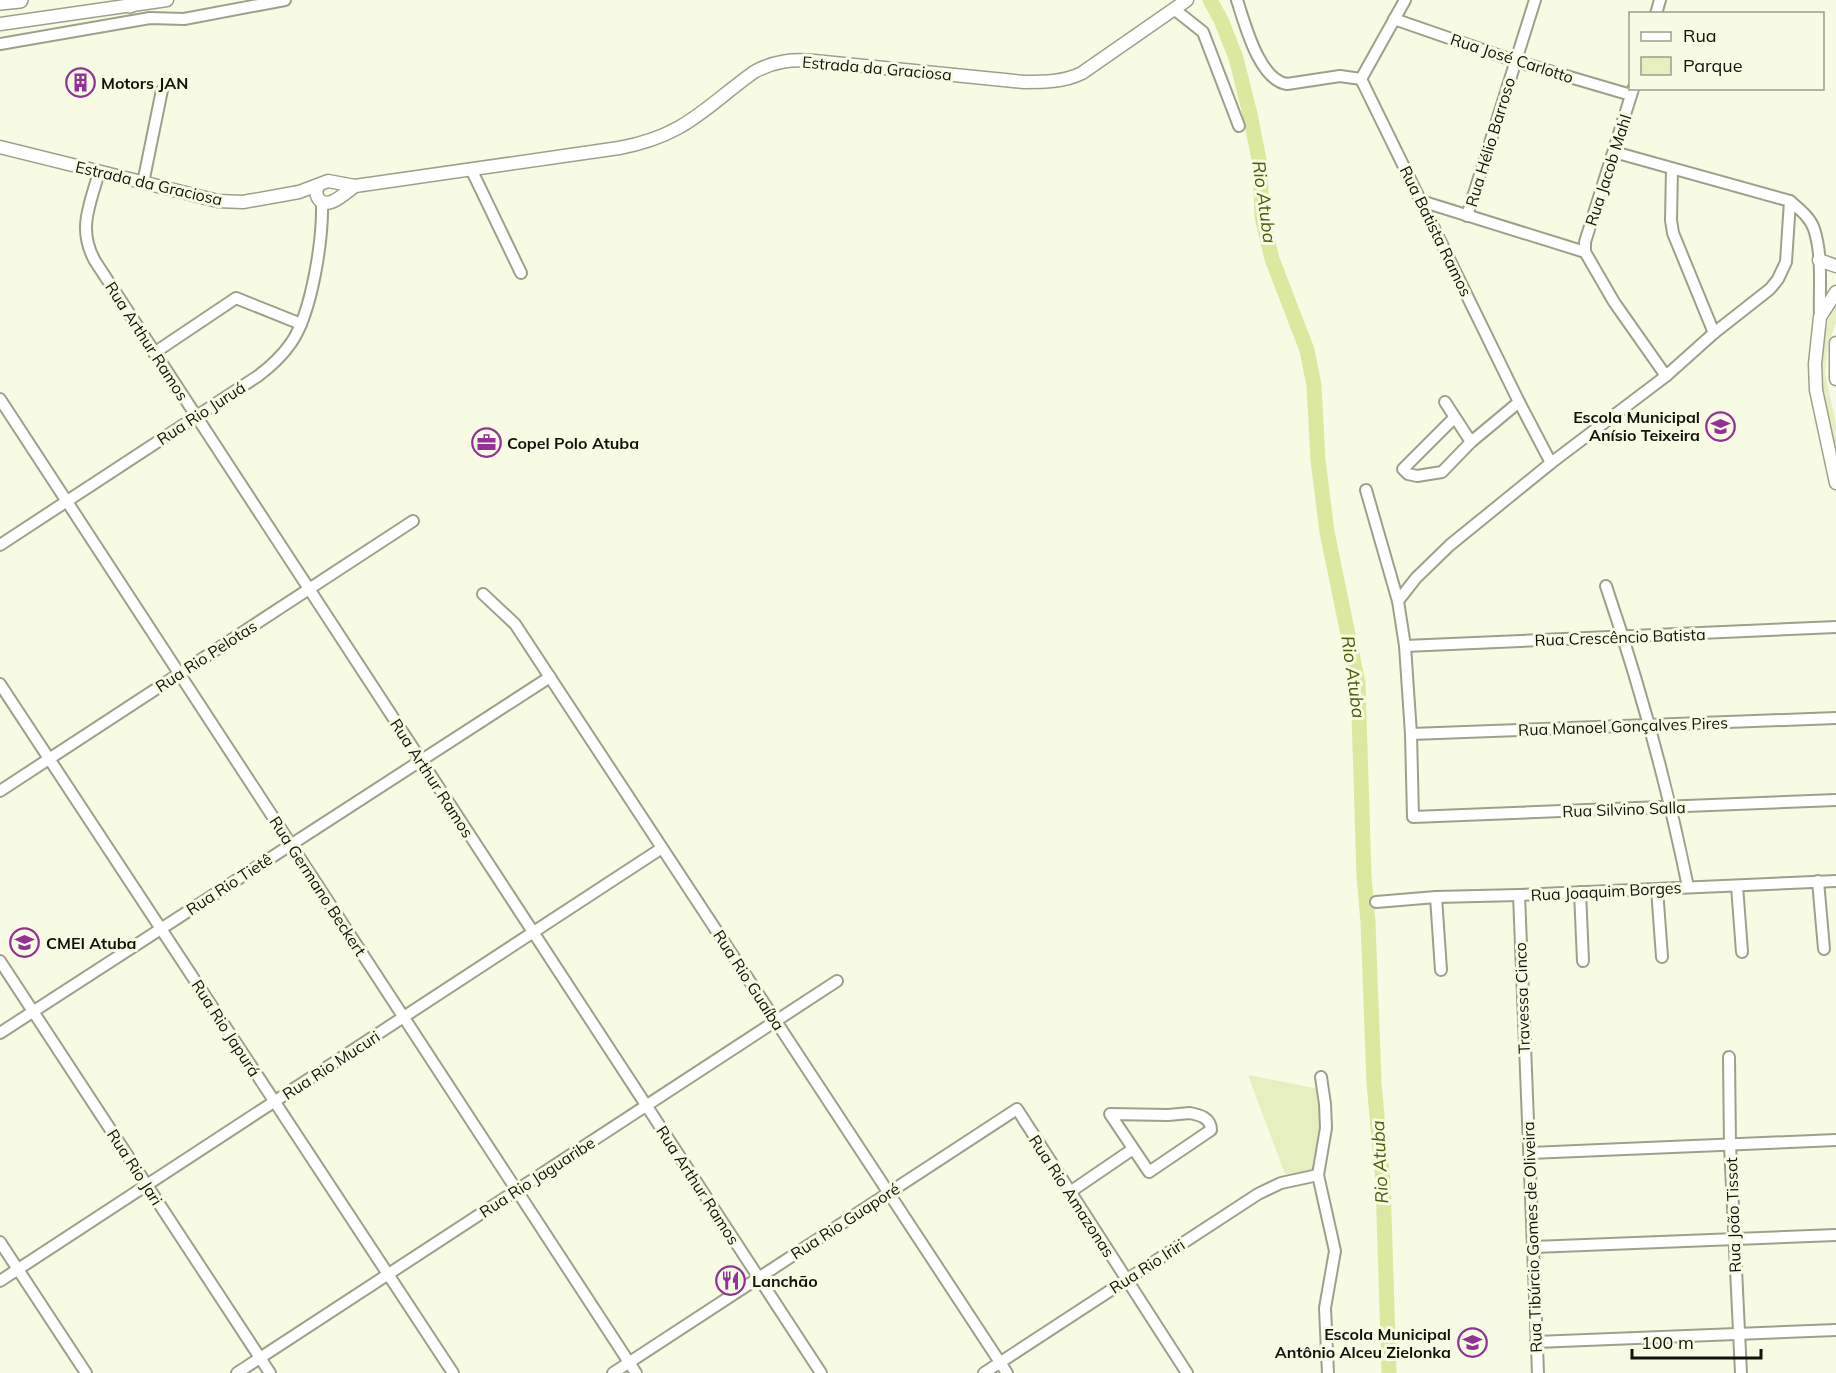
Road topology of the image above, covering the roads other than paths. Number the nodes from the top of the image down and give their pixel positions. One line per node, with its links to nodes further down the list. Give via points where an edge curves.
1 (20, 0): 8 (highway)
2 (167, 0): 9 (main road)
3 (285, 0): 13 (street, via 184,19 150,18)
4 (1187, 0): 10 (main road, Estrada da Graciosa)
5 (1237, 0): 15 (street, via 1263,67 1279,83 1340,76)
6 (1405, 0): 11 (street)
7 (1535, 0): 14 (street, Rua Hélio Barroso)
8 (0, 3)
9 (134, 3): 12 (main road)
10 (1174, 9): 18 (street, via 1203,32); 21 (main road, Estrada da Graciosa, via 1082,73 1067,79 1024,82 786,60 754,72 691,122 651,141)
11 (1394, 19): 14 (street, Rua José Carlotto); 15 (street)
12 (0, 24)
13 (0, 44)
14 (1515, 61): 17 (street, Rua José Carlotto); 32 (street, Rua Hélio Barroso)
15 (1361, 79): 30 (street, Rua Batista Ramos)
16 (162, 90): 25 (street)
17 (1632, 92): 20 (street, Rua Jacob Mahl)
18 (1239, 126)
19 (0, 147): 23 (main road, Estrada da Graciosa)
20 (1614, 152): 22 (street); 33 (street, Rua Jacob Mahl)
21 (471, 170): 27 (main road, Estrada da Graciosa); 36 (street)
22 (1672, 170): 31 (street); 40 (street, via 1673,233)
23 (99, 172): 25 (main road, Estrada da Graciosa); 42 (street, Rua Arthur Ramos, via 86,219 86,241)
24 (333, 182): 26 (main road, Estrada da Graciosa); 27 (main road, Estrada da Graciosa); 29 (main road, via 339,190)
25 (143, 183): 28 (main road, Estrada da Graciosa, via 231,202)
26 (319, 184): 28 (main road, Estrada da Graciosa); 29 (main road, via 316,189)
27 (355, 186): 29 (main road, Estrada da Graciosa)
28 (299, 192): 29 (main road)
29 (327, 201): 39 (street, Rua Rio Juruá)
30 (1421, 201): 32 (street); 47 (street, Rua Batista Ramos)
31 (1790, 201): 34 (street, via 1814,227); 40 (street, via 1783,270 1770,289)
32 (1467, 216): 33 (street)
33 (1585, 252): 43 (street, via 1614,302)
34 (1819, 260): 35 (main road); 38 (street)
35 (1836, 266)
36 (520, 273)
37 (1836, 292): 38 (main road)
38 (1820, 317): 52 (main road, via 1816,390)
39 (301, 324): 42 (street, via 236,298); 48 (street, Rua Rio Juruá, via 292,342 271,366)
40 (1714, 333): 43 (street)
41 (1836, 343): 44 (main road)
42 (154, 352): 48 (street, Rua Arthur Ramos)
43 (1666, 376): 51 (street)
44 (1836, 379)
45 (0, 399): 54 (street, Rua Germano Beckert)
46 (1445, 402): 49 (street)
47 (1519, 402): 50 (street); 51 (street, Rua Batista Ramos)
48 (196, 417): 54 (street, Rua Rio Juruá); 58 (street, Rua Arthur Ramos)
49 (1454, 418): 50 (street); 50 (street, via 1403,468 1417,476 1442,472)
50 (1471, 442)
51 (1551, 463): 60 (street, via 1450,545)
52 (1836, 483)
53 (1366, 490): 60 (street)
54 (67, 501): 56 (street, Rua Rio Juruá); 64 (street, Rua Germano Beckert)
55 (413, 521): 58 (street, Rua Rio Pelotas)
56 (0, 545)
57 (1606, 586): 62 (street)
58 (309, 589): 64 (street, Rua Rio Pelotas); 71 (street, Rua Arthur Ramos)
59 (483, 594): 65 (street, Rua Rio Guaíba, via 515,624)
60 (1398, 601): 63 (street)
61 (1836, 627): 62 (street, Rua Crescêncio Batista)
62 (1623, 637): 63 (street, Rua Crescêncio Batista); 68 (street)
63 (1405, 646): 69 (street)
64 (179, 674): 70 (street, Rua Rio Pelotas); 75 (street, Rua Germano Beckert)
65 (549, 677): 71 (street, Rua Rio Tietê); 76 (street, Rua Rio Guaíba)
66 (0, 684): 70 (street, Rua Rio Japurá)
67 (1836, 718): 68 (street, Rua Manoel Gonçalves Pires)
68 (1650, 724): 69 (street, Rua Manoel Gonçalves Pires); 74 (street)
69 (1410, 734): 74 (street, Rua Silvino Salla, via 1413,817)
70 (49, 759): 72 (street, Rua Rio Pelotas); 86 (street, Rua Rio Japurá)
71 (421, 760): 75 (street, Rua Rio Tietê); 87 (street, Rua Arthur Ramos)
72 (0, 791)
73 (1836, 800): 74 (street, Rua Silvino Salla)
74 (1672, 808): 80 (street)
75 (291, 844): 86 (street, Rua Rio Tietê); 96 (street, Rua Germano Beckert)
76 (662, 848): 87 (street, Rua Rio Mucuri); 97 (street, Rua Rio Guaíba)
77 (1836, 880): 78 (street, Rua Joaquim Borges)
78 (1818, 881): 79 (street, Rua Joaquim Borges); 88 (street)
79 (1737, 886): 80 (street, Rua Joaquim Borges); 89 (street)
80 (1688, 888): 81 (street, Rua Joaquim Borges)
81 (1658, 889): 82 (street, Rua Joaquim Borges); 90 (street)
82 (1580, 892): 83 (street, Rua Joaquim Borges); 92 (street)
83 (1519, 895): 84 (street, Rua Joaquim Borges); 101 (street, Travessa Cinco)
84 (1436, 897): 85 (street, Rua Joaquim Borges); 93 (street)
85 (1376, 902)
86 (161, 928): 95 (street, Rua Rio Tietê); 102 (street, Rua Rio Japurá)
87 (533, 932): 96 (street, Rua Rio Mucuri); 103 (street, Rua Arthur Ramos)
88 (1824, 949)
89 (1742, 952)
90 (1662, 957)
91 (0, 961): 95 (street, Rua Rio Jari)
92 (1583, 961)
93 (1441, 970)
94 (837, 981): 97 (street, Rua Rio Jaguaribe)
95 (33, 1011): 98 (street, Rua Rio Tietê); 110 (street, Rua Rio Jari)
96 (403, 1017): 102 (street, Rua Rio Mucuri); 111 (street, Rua Germano Beckert)
97 (776, 1021): 103 (street, Rua Rio Jaguaribe); 113 (street, Rua Rio Guaíba)
98 (0, 1032)
99 (1730, 1057): 106 (street, Rua João Tissot)
100 (1321, 1077): 109 (street, via 1326,1128)
101 (1526, 1101): 108 (street, Rua Tibúrcio Gomes de Oliveira)
102 (274, 1102): 110 (street, Rua Rio Mucuri); 119 (street, Rua Rio Japurá)
103 (646, 1106): 111 (street, Rua Rio Jaguaribe); 120 (street, Rua Arthur Ramos)
104 (1017, 1109): 112 (street, Rua Rio Amazonas); 113 (street, Rua Rio Guaporé)
105 (1836, 1140): 106 (street)
106 (1730, 1145): 108 (street); 115 (street, Rua João Tissot)
107 (1133, 1149): 107 (street, via 1149,1172 1208,1134 1211,1125 1190,1113 1110,1114); 112 (street)
108 (1530, 1153): 117 (street, Rua Tibúrcio Gomes de Oliveira)
109 (1318, 1175): 121 (street, Rua Rio Iriri, via 1281,1182 1258,1194); 139 (street, via 1335,1251 1325,1308)
110 (147, 1185): 118 (street, Rua Rio Mucuri); 126 (street, Rua Rio Jari)
111 (517, 1190): 119 (street, Rua Rio Jaguaribe); 127 (street, Rua Germano Beckert)
112 (1070, 1192): 121 (street, Rua Rio Amazonas)
113 (888, 1193): 120 (street, Rua Rio Guaporé); 128 (street, Rua Rio Guaíba)
114 (1836, 1235): 115 (street)
115 (1735, 1239): 117 (street); 124 (street, Rua João Tissot)
116 (0, 1242): 118 (street)
117 (1534, 1247): 125 (street, Rua Tibúrcio Gomes de Oliveira)
118 (18, 1269): 122 (street, Rua Rio Mucuri); 129 (street)
119 (388, 1274): 126 (street, Rua Rio Jaguaribe); 132 (street, Rua Rio Japurá)
120 (759, 1278): 127 (street, Rua Rio Guaporé); 135 (street, Rua Arthur Ramos)
121 (1126, 1280): 128 (street, Rua Rio Iriri); 138 (street, Rua Rio Amazonas)
122 (0, 1281)
123 (1836, 1330): 124 (street)
124 (1738, 1334): 125 (street); 141 (street, Rua João Tissot)
125 (1536, 1342): 140 (street, Rua Tibúrcio Gomes de Oliveira)
126 (260, 1358): 130 (street, Rua Rio Jaguaribe); 131 (street, Rua Rio Jari)
127 (629, 1362): 133 (street, Rua Rio Guaporé); 134 (street, Rua Germano Beckert)
128 (1000, 1362): 136 (street, Rua Rio Iriri); 137 (street, Rua Rio Guaíba)
129 (86, 1373)
130 (237, 1373)
131 (270, 1373)
132 (453, 1373)
133 (613, 1373)
134 (636, 1373)
135 (821, 1373)
136 (984, 1373)
137 (1007, 1373)
138 (1187, 1373)
139 (1328, 1373)
140 (1538, 1373)
141 (1740, 1373)

